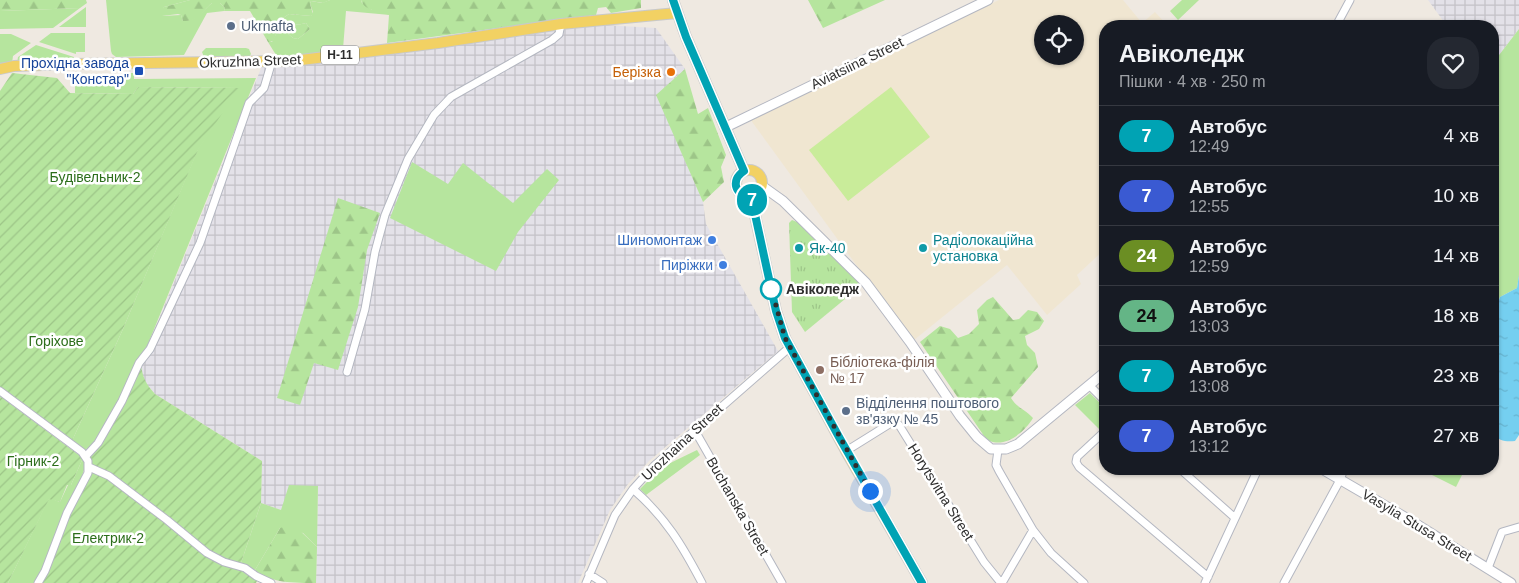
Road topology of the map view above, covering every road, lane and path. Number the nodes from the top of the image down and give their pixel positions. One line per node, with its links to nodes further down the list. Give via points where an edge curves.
1 (673, 0): 4 (main road)
2 (988, 0): 9 (main road, Aviatsiina Street)
3 (1350, 0): 5 (street)
4 (677, 14): 6 (main road, Okruzhna Street / Н-11); 9 (main road)
5 (1339, 20)
6 (561, 24): 7 (main road, Okruzhna Street / Н-11, via 438,43); 14 (street, via 559,34 552,40 451,97 434,115 408,159 385,215 365,309)
7 (272, 61): 8 (main road, Okruzhna Street / Н-11, via 73,64); 23 (street, via 264,88 249,104 196,252 150,349 138,363 122,401 98,443)
8 (0, 69)
9 (726, 127): 10 (main road)
10 (744, 171): 11 (main road, via 758,174); 12 (main road, via 739,174 736,187 739,193)
11 (762, 186): 12 (main road); 21 (main road, via 783,201 866,283 977,437 985,446)
12 (751, 196): 13 (main road, via 776,311)
13 (790, 347): 19 (street, Urozhaina Street); 22 (main road)
14 (347, 372)
15 (1099, 377): 16 (main road)
16 (1089, 385): 18 (street); 21 (main road, via 1018,444)
17 (0, 391): 23 (street)
18 (1099, 395)
19 (694, 429): 30 (street, Urozhaina Street); 42 (street, Buchanska Street)
20 (1099, 437): 36 (street, via 1078,457 1079,467)
21 (998, 450): 33 (street, via 996,465)
22 (846, 451): 43 (main road); 44 (street, Horytsvitna Street, via 892,423 899,425 984,562)
23 (86, 456): 24 (street)
24 (89, 467): 37 (street); 38 (street, via 109,476 207,553 245,568)
25 (1187, 475): 31 (street)
26 (1255, 475): 31 (street)
27 (1332, 475): 29 (main road, Vasylia Stusa Street)
28 (1342, 475): 29 (street)
29 (1340, 480): 34 (main road, Vasylia Stusa Street); 46 (street)
30 (633, 489): 35 (street, Urozhaina Street, via 615,515); 41 (street, via 669,526)
31 (1235, 518): 36 (street)
32 (1519, 527): 34 (street, via 1502,532)
33 (1033, 530): 44 (street); 45 (street, via 1051,553)
34 (1488, 568): 47 (main road, Vasylia Stusa Street)
35 (589, 574): 39 (street, Urozhaina Street); 40 (street)
36 (1206, 580)
37 (38, 583)
38 (271, 583)
39 (586, 583)
40 (603, 583)
41 (702, 583)
42 (782, 583)
43 (922, 583)
44 (1001, 583)
45 (1084, 583)
46 (1284, 583)
47 (1510, 583)

